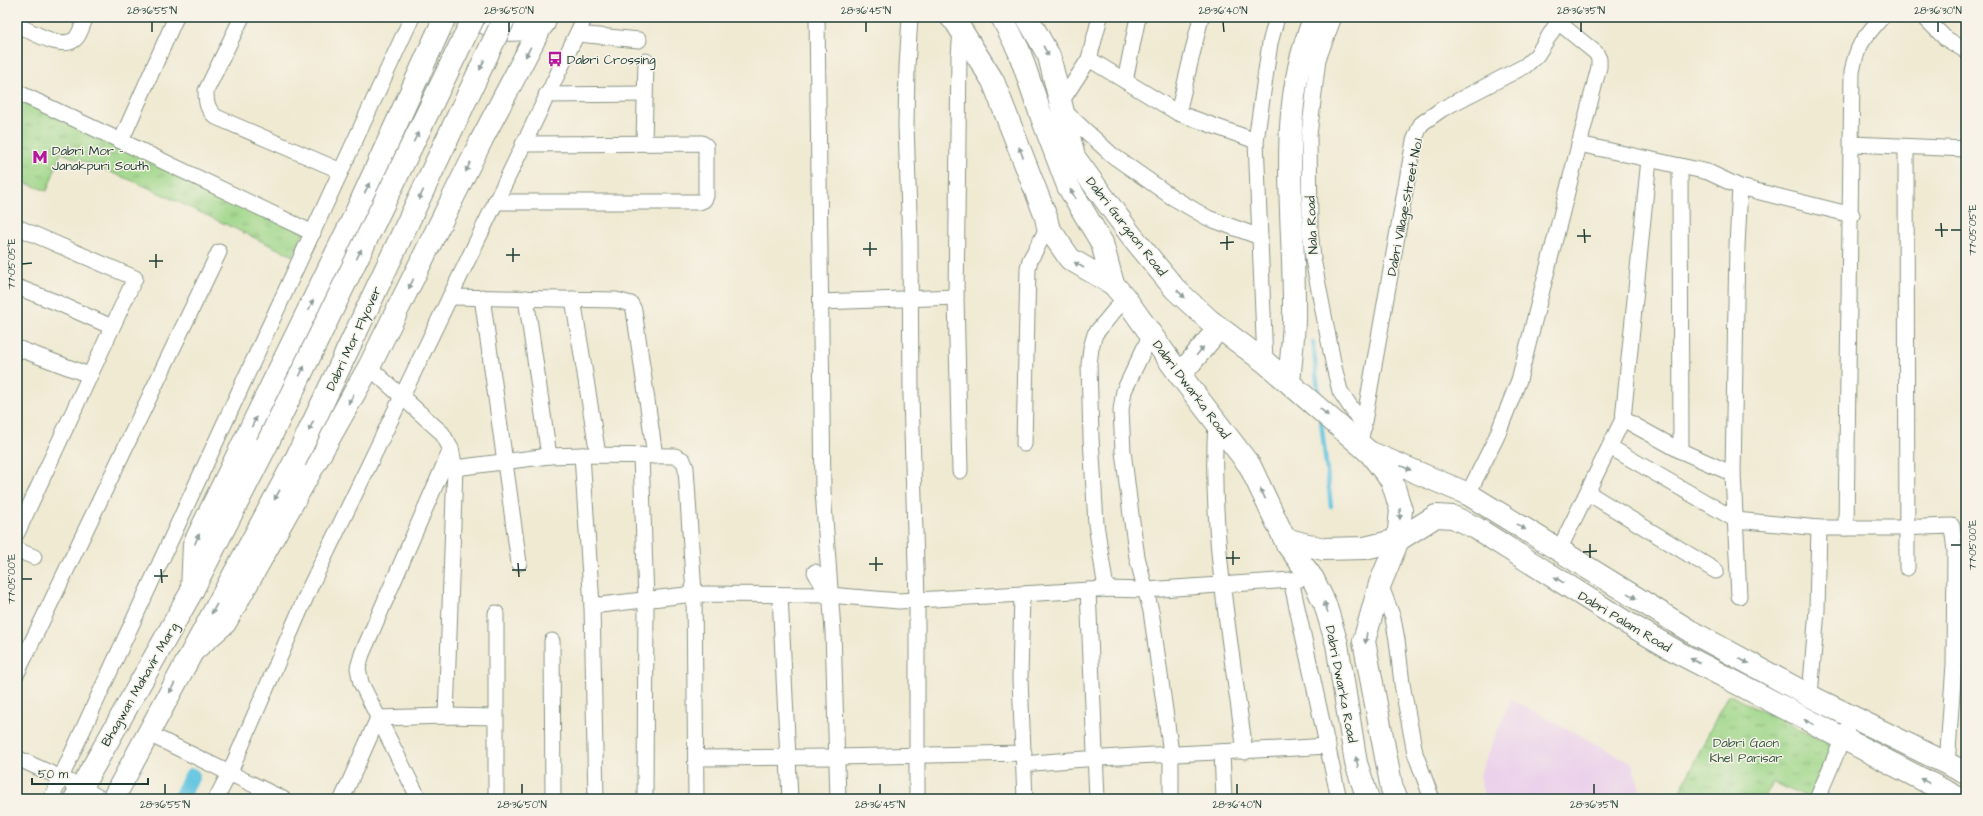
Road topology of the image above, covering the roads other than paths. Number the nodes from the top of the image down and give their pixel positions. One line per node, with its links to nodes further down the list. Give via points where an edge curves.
1 (86, 17): 25 (street, via 76,37 69,43 58,43)
2 (176, 17): 37 (street)
3 (242, 17): 47 (street, via 206,91 209,112)
4 (412, 17): 47 (street)
5 (445, 17): 113 (main road, one-way to 5, via 194,544 353,219)
6 (474, 17): 113 (main road, one-way to 6, bridge, via 267,444)
7 (477, 17): 22 (main road, via 506,30 532,28)
8 (505, 17): 124 (main road, Dabri Mor Flyover, one-way to 124, bridge, via 295,461)
9 (585, 17): 26 (street)
10 (817, 17): 64 (street)
11 (910, 17): 62 (street, via 906,125)
12 (1002, 17): 57 (main road, one-way to 12, via 1102,243 1068,186 1019,51)
13 (1027, 17): 35 (main road, Dabri Gurgaon Road, one-way to 35, via 1049,56)
14 (1100, 17): 29 (street)
15 (1138, 17): 31 (street)
16 (1201, 17): 36 (street)
17 (1277, 17): 38 (street, via 1270,43)
18 (1315, 17): 73 (main road, via 1296,77 1293,100 1290,216 1294,321)
19 (1334, 17): 77 (street, Nala Road, via 1318,59 1309,135 1310,229 1334,367 1340,391)
20 (1882, 17): 42 (street, via 1861,41 1855,58 1852,72)
21 (1924, 17): 28 (street, via 1945,38)
22 (545, 20): 70 (main road, one-way to 70, via 482,139)
23 (1560, 20): 41 (street, via 1596,53 1599,59); 77 (street, Dabri Village-Street No.1, via 1537,55 1525,66 1421,124 1414,141)
24 (956, 23): 52 (main road, Dabri Dwarka Road, one-way to 24, via 993,80); 60 (street, via 959,56)
25 (17, 25)
26 (578, 34): 27 (street); 34 (street)
27 (639, 40)
28 (1966, 51)
29 (1089, 59): 31 (street); 35 (street)
30 (646, 61): 33 (street)
31 (1126, 81): 36 (street)
32 (17, 92): 37 (street)
33 (645, 94): 34 (street); 39 (street)
34 (546, 95): 40 (street)
35 (1062, 106): 54 (street, via 1112,155 1172,197 1208,218); 66 (main road, Dabri Gurgaon Road, one-way to 66, via 1074,157 1131,235 1175,289)
36 (1178, 113): 38 (street)
37 (121, 141): 53 (street)
38 (1256, 141): 54 (street)
39 (644, 143): 40 (street); 49 (street, via 705,144 704,200)
40 (523, 144): 49 (street)
41 (1579, 144): 45 (street); 91 (street, via 1519,380 1496,438)
42 (1852, 144): 43 (street); 50 (street)
43 (1906, 146): 44 (street); 95 (street)
44 (1966, 149)
45 (1650, 159): 46 (street); 75 (street)
46 (1680, 166): 48 (street, via 1708,172); 81 (street)
47 (341, 171): 53 (street)
48 (1740, 187): 50 (street); 89 (street)
49 (495, 202): 58 (street)
50 (1852, 215): 94 (street)
51 (17, 226): 65 (street, via 135,278)
52 (1048, 227): 57 (main road, Dabri Dwarka Road, one-way to 52, via 1070,259); 78 (street, via 1028,268)
53 (312, 233): 146 (street)
54 (1260, 237): 69 (street)
55 (219, 252): 125 (street)
56 (17, 287): 65 (street)
57 (1119, 291): 67 (main road, Dabri Dwarka Road); 110 (street, via 1095,334 1089,364 1096,524)
58 (450, 297): 59 (street); 74 (street)
59 (482, 297): 61 (street); 86 (street)
60 (956, 297): 62 (street); 88 (street)
61 (526, 298): 63 (street); 84 (street)
62 (910, 298): 64 (street); 120 (street, via 910,396)
63 (573, 299): 83 (street); 85 (street, via 616,300 631,304 634,310)
64 (822, 302): 117 (street, via 821,408)
65 (112, 327): 71 (street)
66 (1219, 328): 69 (main road, Dabri Gurgaon Road); 72 (main road, one-way to 66)
67 (1151, 334): 72 (main road, Dabri Dwarka Road); 112 (street, via 1124,391 1121,410 1131,516 1137,557)
68 (17, 348): 71 (street)
69 (1265, 362): 73 (main road, Dabri Gurgaon Road)
70 (369, 367): 74 (street); 124 (main road, one-way to 124, via 225,622)
71 (89, 375): 96 (street)
72 (1180, 375): 76 (main road, Dabri Dwarka Road)
73 (1293, 385): 77 (main road, Dabri Gurgaon Road, one-way to 77)
74 (402, 398): 80 (street, via 442,433); 145 (street, via 311,585)
75 (1623, 419): 79 (street); 81 (street)
76 (1216, 422): 97 (main road, Dabri Dwarka Road, one-way to 76, via 1250,466); 109 (street, via 1214,463)
77 (1361, 440): 91 (main road, Dabri Palam Road, one-way to 91); 98 (main road, one-way to 98, via 1392,481 1401,510)
78 (1024, 444)
79 (1610, 446): 90 (street); 92 (street)
80 (451, 449): 87 (street); 129 (street, via 358,668 361,683)
81 (1681, 451): 89 (street)
82 (582, 455): 83 (street); 84 (street); 121 (street)
83 (598, 455): 85 (street)
84 (549, 456): 86 (street)
85 (648, 456): 114 (street, via 675,456 682,460 686,468); 119 (street)
86 (506, 462): 87 (street); 102 (street)
87 (455, 468): 127 (street)
88 (960, 471)
89 (1733, 474): 92 (street)
90 (1588, 492): 100 (street); 104 (street)
91 (1468, 494): 100 (main road, Dabri Palam Road, one-way to 100)
92 (1736, 520): 93 (street); 118 (street)
93 (1819, 528): 94 (street); 126 (street, via 1817,610)
94 (1846, 528): 95 (street)
95 (1907, 528): 103 (street); 144 (street, via 1947,525 1953,529)
96 (17, 533)
97 (1285, 539): 98 (main road, Dabri Palam Road, via 1323,549 1365,548); 106 (main road, Dabri Dwarka Road)
98 (1398, 540): 108 (main road); 132 (main road, Dabri Palam Road, one-way to 98, via 1628,624 1476,528 1453,517 1436,516)
99 (17, 550): 101 (street)
100 (1558, 550): 126 (main road, Dabri Palam Road, one-way to 126, via 1690,631)
101 (34, 557)
102 (519, 563)
103 (1907, 568)
104 (1716, 571)
105 (815, 572): 117 (street)
106 (1313, 579): 107 (street); 168 (main road, Dabri Dwarka Road, one-way to 106, via 1356,763 1337,644 1325,604)
107 (1291, 580): 109 (street); 133 (street)
108 (1380, 584): 169 (main road, one-way to 169, via 1364,641 1392,789); 170 (street, via 1393,618 1415,753)
109 (1223, 585): 112 (street); 135 (street)
110 (1106, 588): 111 (street); 112 (street)
111 (1088, 590): 115 (street); 140 (street)
112 (1146, 590): 136 (street)
113 (192, 591): 147 (main road, Bhagwan Mahavir Marg)
114 (694, 594): 116 (street); 119 (street); 142 (street)
115 (1022, 594): 120 (street); 143 (street, via 1020,679)
116 (780, 595): 117 (street); 138 (street)
117 (829, 595): 120 (street, via 899,601); 139 (street)
118 (1739, 596)
119 (646, 600): 121 (street); 158 (street)
120 (917, 600): 137 (street)
121 (592, 606): 157 (street)
122 (496, 614): 128 (street)
123 (552, 641): 156 (street)
124 (190, 654): 131 (main road, one-way to 131)
125 (17, 673)
126 (1810, 696): 130 (main road, Dabri Palam Road)
127 (446, 716): 128 (street); 129 (street)
128 (495, 717): 155 (street)
129 (378, 718): 153 (street); 154 (street)
130 (1853, 718): 132 (street); 144 (main road, Dabri Palam Road)
131 (149, 734): 145 (street); 150 (main road)
132 (1842, 739): 171 (street); 172 (main road, Dabri Palam Road, one-way to 132)
133 (1328, 746): 135 (street); 167 (street)
134 (1222, 752): 135 (street); 136 (street); 166 (street)
135 (1245, 752)
136 (1171, 753): 140 (street); 165 (street)
137 (917, 755): 139 (street); 143 (street); 162 (street)
138 (788, 756): 139 (street); 142 (street); 160 (street)
139 (837, 757): 161 (street)
140 (1095, 757): 143 (street); 164 (street)
141 (17, 758): 146 (street)
142 (696, 758): 159 (street)
143 (1024, 758): 163 (street)
144 (1957, 769)
145 (230, 772): 151 (street); 152 (street)
146 (61, 778): 147 (street); 148 (street)
147 (78, 793): 149 (street)
148 (51, 799)
149 (101, 799)
150 (113, 799)
151 (216, 799)
152 (284, 799)
153 (342, 799)
154 (419, 799)
155 (496, 799)
156 (553, 799)
157 (596, 799)
158 (645, 799)
159 (696, 799)
160 (790, 799)
161 (838, 799)
162 (917, 799)
163 (1025, 799)
164 (1097, 799)
165 (1171, 799)
166 (1224, 799)
167 (1339, 799)
168 (1368, 799)
169 (1397, 799)
170 (1432, 799)
171 (1817, 799)
172 (1960, 799)

